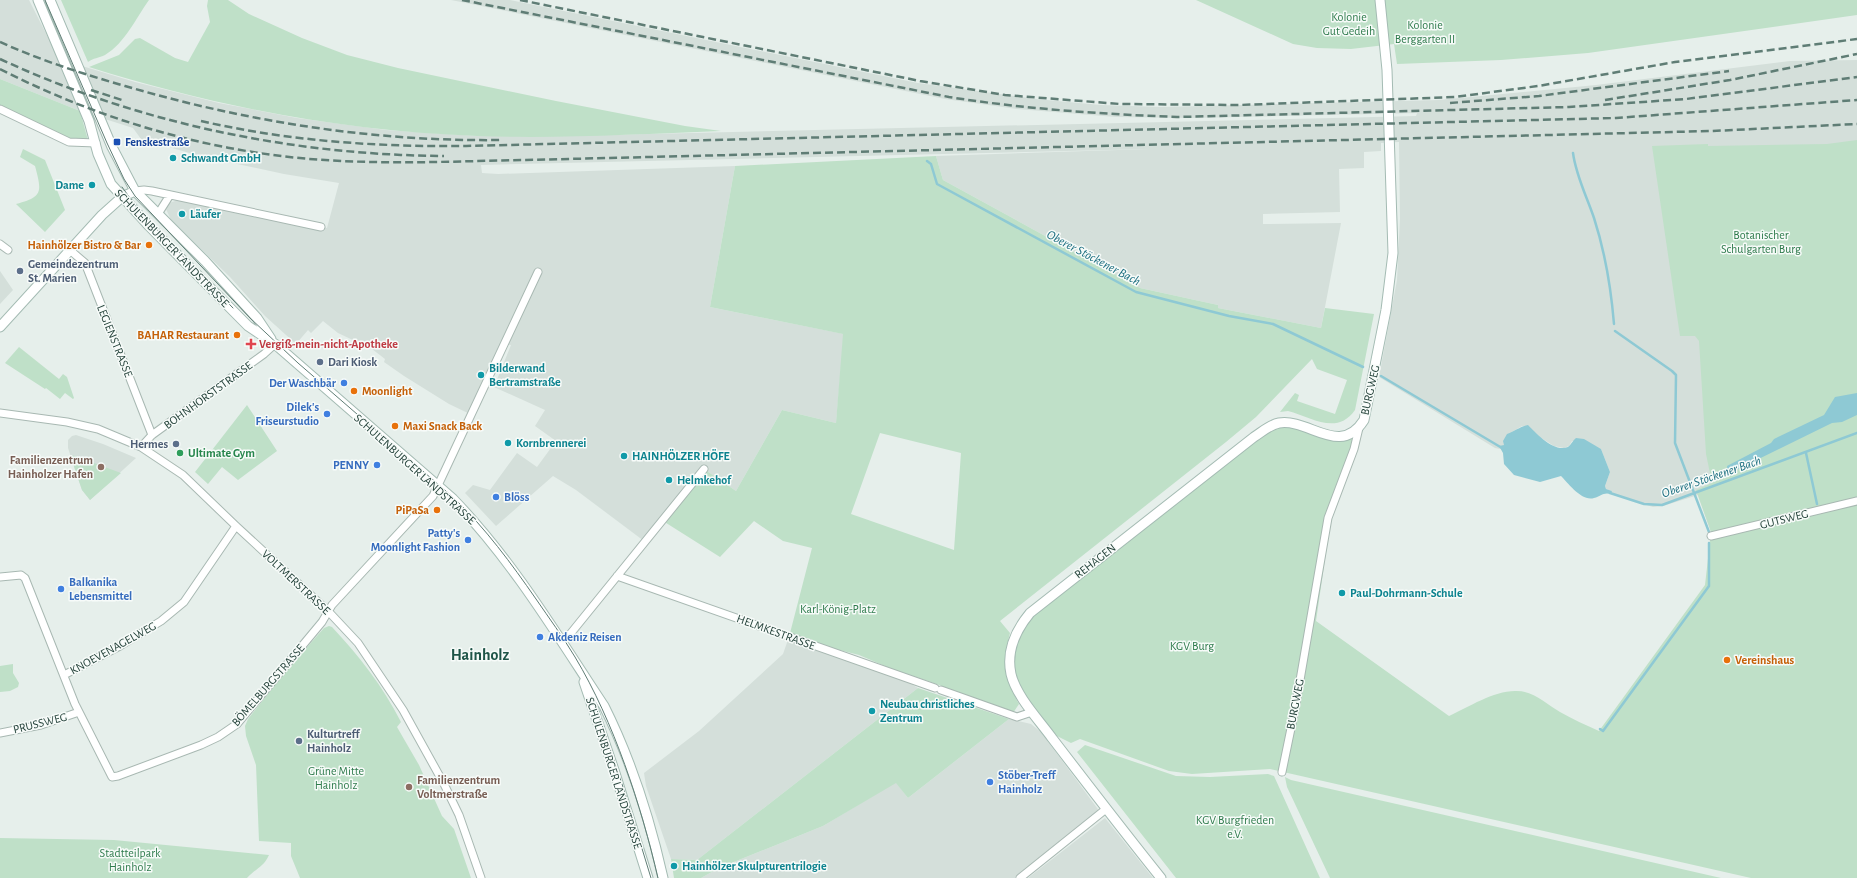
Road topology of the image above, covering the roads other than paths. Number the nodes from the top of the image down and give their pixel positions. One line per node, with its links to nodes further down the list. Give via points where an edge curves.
1 (38, 0): 5 (main road, SCHULENBURGER LANDSTRASSE, via 67,65)
2 (50, 0): 6 (main road, SCHULENBURGER LANDSTRASSE, via 112,147)
3 (1380, 0): 18 (main road, BURGWEG, via 1387,70 1393,253 1391,284 1379,347 1366,411)
4 (0, 109): 5 (street, via 69,142)
5 (96, 143): 8 (main road, SCHULENBURGER LANDSTRASSE, via 109,181)
6 (135, 191): 7 (street, via 144,190); 8 (main road); 9 (main road, SCHULENBURGER LANDSTRASSE)
7 (170, 195): 9 (street); 10 (street)
8 (122, 197): 13 (main road, via 102,215); 16 (main road, SCHULENBURGER LANDSTRASSE, via 248,326)
9 (158, 214): 16 (main road, SCHULENBURGER LANDSTRASSE, via 257,318)
10 (321, 227)
11 (0, 244): 12 (street)
12 (8, 250)
13 (72, 251): 15 (main road); 19 (street, LEGIENSTRASSE, via 85,263)
14 (538, 272): 22 (street, BÖMELBURGSTRASSE)
15 (0, 327)
16 (275, 344): 19 (street, BOHNHORSTSTRASSE); 22 (main road, SCHULENBURGER LANDSTRASSE)
17 (0, 413): 20 (street, VOLTMERSTRASSE, via 98,429)
18 (1359, 428): 33 (main road, REHAGEN, via 1345,436 1331,436 1296,424 1279,423 1270,426 1030,613 1014,637 1010,663 1015,685); 35 (street, BURGWEG, via 1354,449 1328,518)
19 (152, 435): 20 (street, BOHNHORSTSTRASSE)
20 (141, 447): 24 (street, VOLTMERSTRASSE, via 183,475)
21 (704, 469): 26 (street)
22 (439, 485): 28 (street, BÖMELBURGSTRASSE, via 433,496); 29 (main road, SCHULENBURGER LANDSTRASSE, via 494,544)
23 (1857, 501): 25 (street, GUTSWEG)
24 (236, 526): 28 (street, VOLTMERSTRASSE); 31 (street, KNOEVENAGELWEG, via 184,602 161,621 120,646)
25 (1711, 536)
26 (617, 576): 29 (street, via 571,633); 33 (street, HELMKESTRASSE, via 1016,717)
27 (0, 577): 31 (street, BÖMELBURGSTRASSE, via 21,575 25,578)
28 (328, 611): 32 (street, BÖMELBURGSTRASSE, via 322,622 242,719 218,737 201,745 112,777); 37 (street, VOLTMERSTRASSE, via 358,643 410,723 459,815)
29 (562, 640): 30 (main road, SCHULENBURGER LANDSTRASSE)
30 (579, 668): 38 (main road, SCHULENBURGER LANDSTRASSE); 39 (main road, SCHULENBURGER LANDSTRASSE, via 604,706 625,752)
31 (64, 675): 32 (street, BÖMELBURGSTRASSE)
32 (79, 712): 34 (street, PRUSSWEG, via 41,725)
33 (1032, 712): 36 (main road, REHAGEN)
34 (0, 733)
35 (1282, 772)
36 (1106, 809): 40 (street); 41 (main road, REHAGEN)
37 (480, 878)
38 (648, 878)
39 (663, 878)
40 (1020, 878)
41 (1161, 878)

